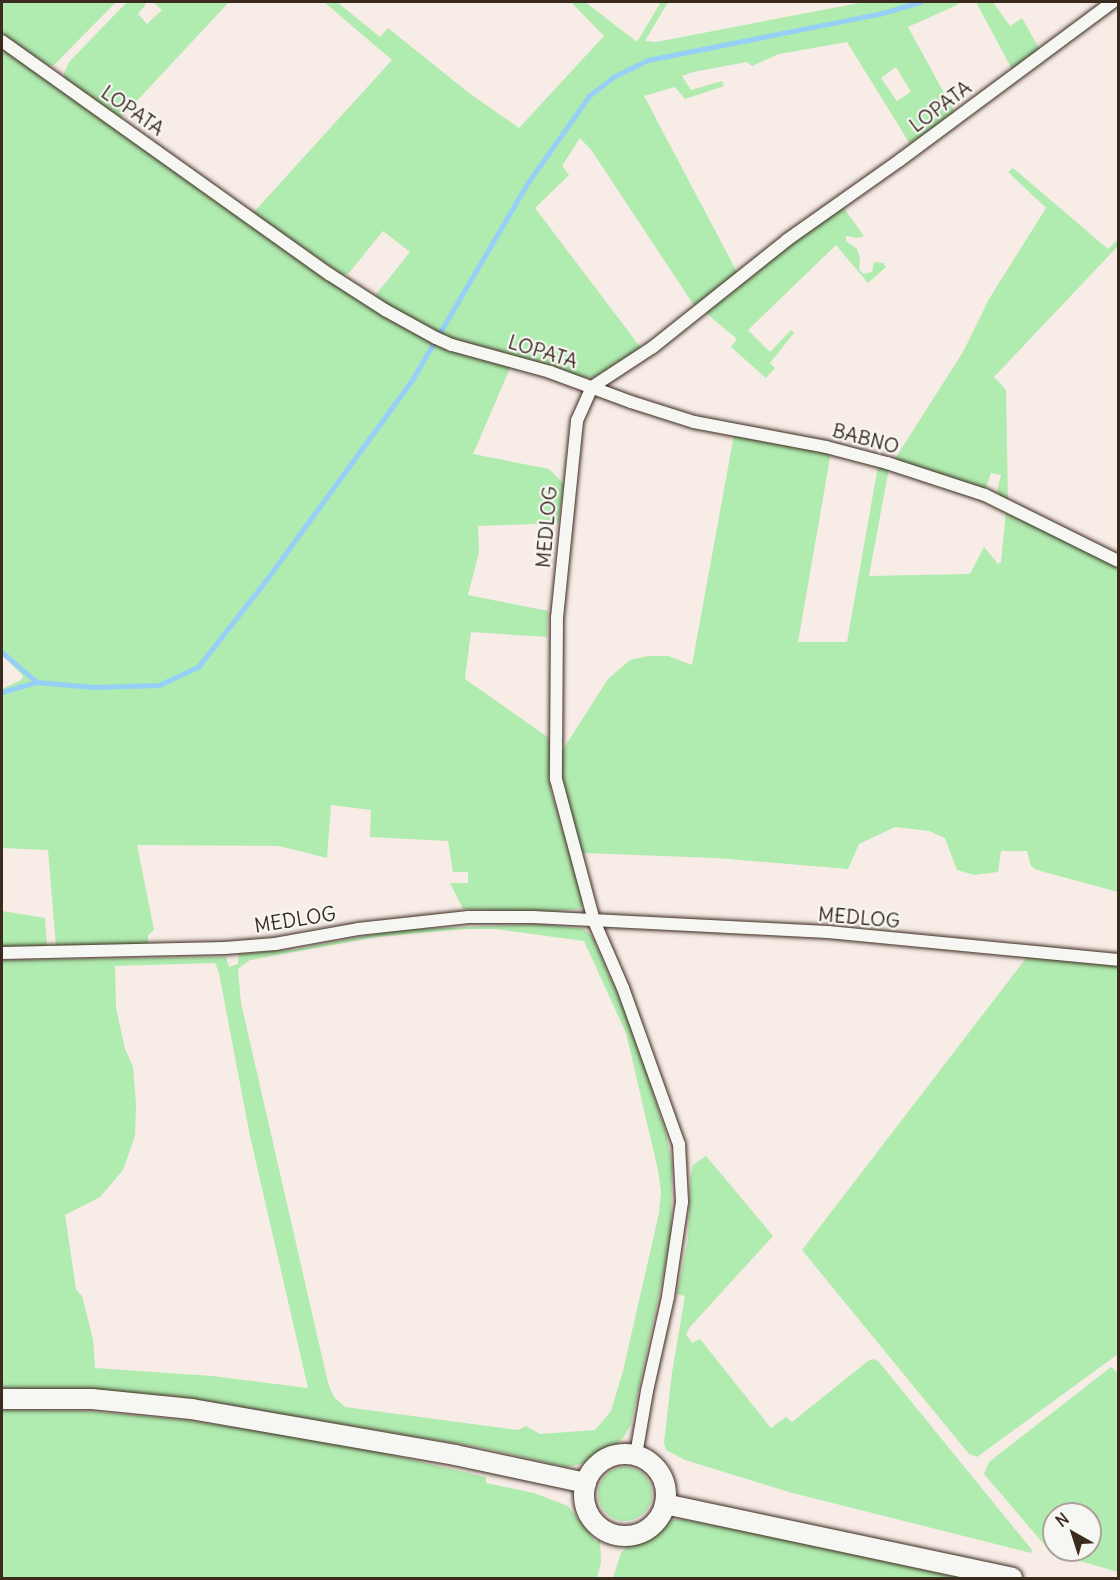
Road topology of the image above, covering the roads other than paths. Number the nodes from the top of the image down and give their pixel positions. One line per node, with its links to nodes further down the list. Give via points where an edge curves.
1 (1113, 2): 3 (street, LOPATA, via 787,240 653,347)
2 (2, 41): 3 (street, LOPATA, via 384,310 452,345)
3 (592, 387): 4 (street, BABNO, via 694,422 826,447 985,495); 5 (street, MEDLOG, via 577,421 570,485 557,617 554,744 556,779)
4 (1119, 561)
5 (594, 921): 6 (street, MEDLOG, via 468,917 225,948); 7 (street, MEDLOG, via 828,932); 9 (street, via 623,988 679,1144 682,1202 668,1297)
6 (2, 953)
7 (1119, 960)
8 (2, 1399): 10 (main road, via 92,1399 192,1409 433,1451)
9 (636, 1455): 10 (main road, via 614,1455 604,1460); 11 (main road, via 662,1476)
10 (586, 1483): 11 (main road, via 587,1509 593,1521 608,1532 635,1535 659,1518)
11 (665, 1504): 12 (main road)
12 (1011, 1578)

